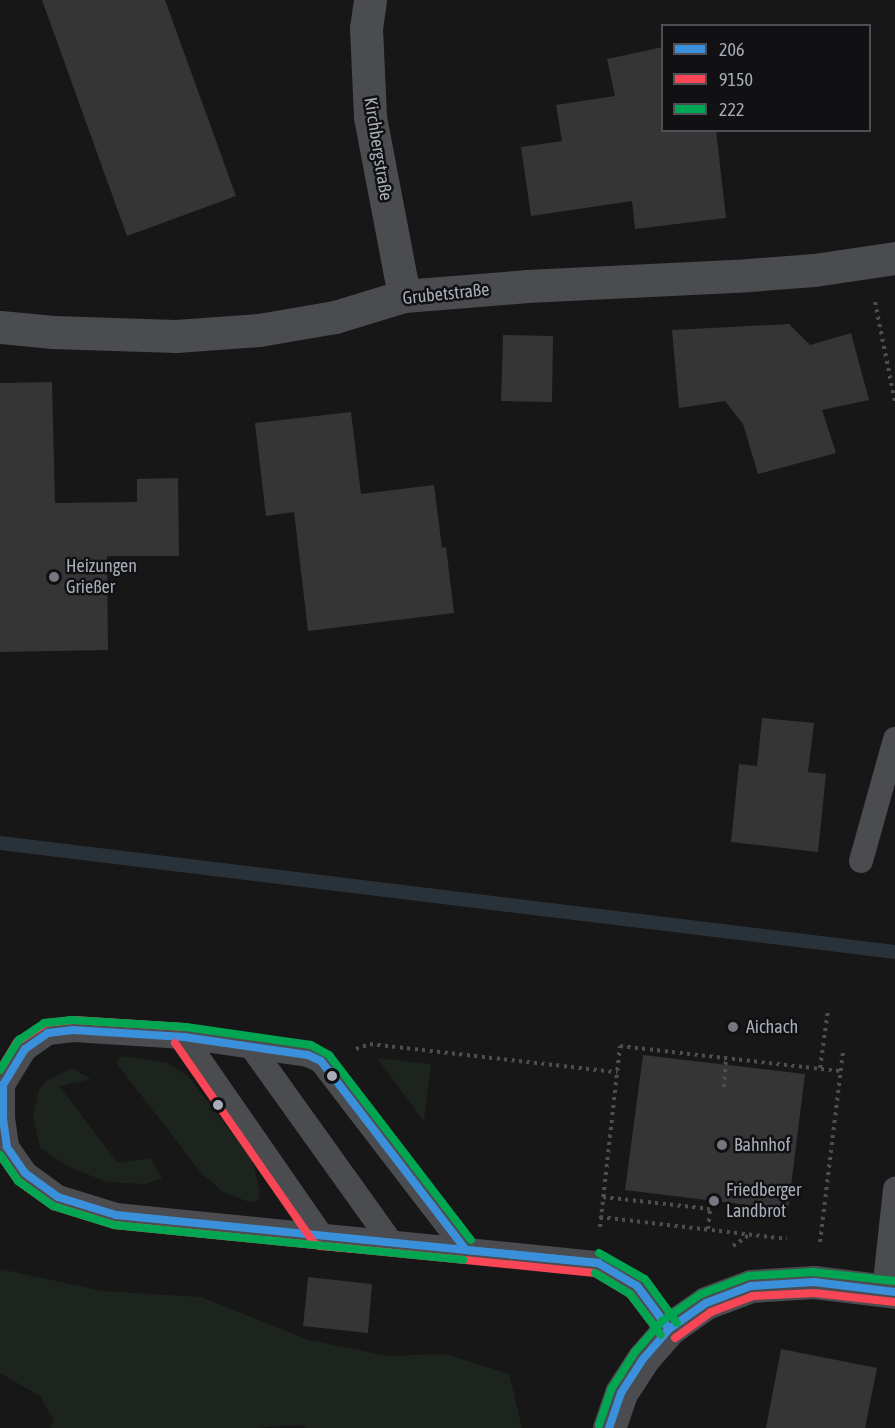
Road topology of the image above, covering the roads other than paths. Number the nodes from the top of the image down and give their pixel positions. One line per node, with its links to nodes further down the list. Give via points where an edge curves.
1 (370, 0): 3 (street, Kirchbergstraße, via 366,28 370,117)
2 (881, 260): 3 (street, Grubetstraße, via 748,275)
3 (404, 296): 4 (street, Grubetstraße, via 335,317 270,328 176,336)
4 (0, 327)
5 (895, 739): 6 (lane)
6 (861, 861)
7 (184, 1037): 8 (lane); 10 (lane); 10 (lane, via 73,1030 48,1033 25,1049 3,1085 7,1147 25,1173 58,1197 117,1215)
8 (250, 1045): 11 (lane); 12 (lane, via 321,1060)
9 (895, 1189): 13 (lane, via 888,1250)
10 (322, 1236): 11 (lane)
11 (392, 1243): 12 (lane)
12 (466, 1250): 14 (lane, via 598,1263 637,1286)
13 (890, 1291): 14 (street, via 814,1282 751,1287 706,1303)
14 (669, 1329): 15 (street, via 621,1393)
15 (609, 1428)

